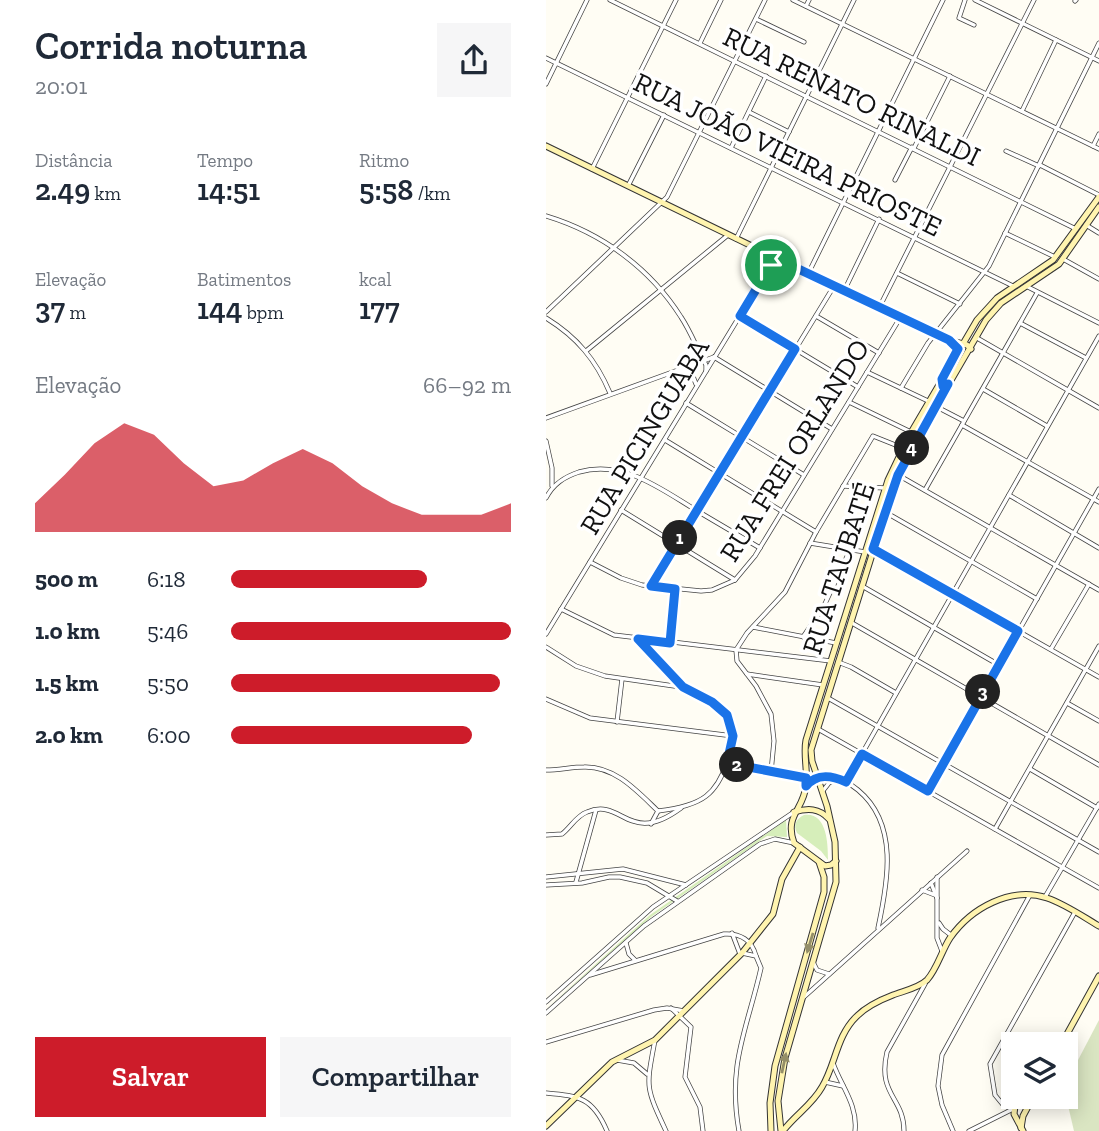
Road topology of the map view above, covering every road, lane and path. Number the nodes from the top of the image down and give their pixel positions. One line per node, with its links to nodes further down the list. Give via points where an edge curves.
1 (587, 0): 29 (street)
2 (610, 0): 19 (street, RUA RENATO RINALDI)
3 (676, 0): 19 (street)
4 (721, 0): 22 (street)
5 (765, 0): 15 (street)
6 (793, 0): 14 (street)
7 (809, 0): 14 (street)
8 (854, 0): 17 (street)
9 (943, 0): 26 (street)
10 (965, 0): 18 (street, via 959,18)
11 (975, 0): 16 (street)
12 (1027, 0): 13 (street)
13 (1033, 1): 16 (street)
14 (806, 6): 17 (street)
15 (756, 19): 21 (street); 27 (street)
16 (1023, 23): 20 (street); 33 (street)
17 (842, 24): 26 (street); 34 (street)
18 (974, 25)
19 (664, 26): 22 (street, RUA RENATO RINALDI); 35 (street)
20 (1056, 40): 24 (street); 36 (street)
21 (804, 42)
22 (700, 43): 27 (street, RUA RENATO RINALDI)
23 (1099, 43): 24 (street)
24 (1093, 57): 28 (street); 39 (street)
25 (546, 58): 29 (street, RUA JOÃO VIEIRA PRIOSTE)
26 (914, 59): 31 (street); 40 (street)
27 (735, 61): 30 (street, RUA RENATO RINALDI); 41 (street)
28 (1099, 61)
29 (556, 63): 32 (street); 35 (street, RUA JOÃO VIEIRA PRIOSTE)
30 (766, 76): 34 (street, RUA RENATO RINALDI); 37 (street)
31 (950, 76): 33 (street); 46 (street)
32 (546, 84)
33 (986, 93): 36 (street); 50 (street)
34 (807, 96): 40 (street, RUA RENATO RINALDI); 42 (street)
35 (628, 98): 38 (street, RUA JOÃO VIEIRA PRIOSTE); 53 (street)
36 (1022, 111): 39 (street)
37 (749, 112): 42 (street); 47 (street)
38 (664, 115): 41 (street, RUA JOÃO VIEIRA PRIOSTE); 55 (street)
39 (1058, 129): 45 (street); 51 (street)
40 (879, 131): 46 (street, RUA RENATO RINALDI); 59 (street)
41 (700, 132): 47 (street, RUA JOÃO VIEIRA PRIOSTE); 58 (street)
42 (789, 132): 52 (street)
43 (1099, 134): 45 (street)
44 (546, 146): 53 (main road)
45 (1093, 146): 48 (street)
46 (913, 147): 50 (street, RUA RENATO RINALDI); 54 (street)
47 (731, 148): 52 (street, RUA JOÃO VIEIRA PRIOSTE)
48 (1099, 149)
49 (1006, 151): 51 (street)
50 (950, 165): 57 (street, RUA RENATO RINALDI); 68 (street)
51 (1040, 165): 56 (street); 57 (street)
52 (771, 167): 59 (street, RUA JOÃO VIEIRA PRIOSTE); 69 (street)
53 (592, 169): 55 (main road)
54 (895, 180)
55 (628, 186): 58 (main road)
56 (1099, 196): 64 (main road, RUA TAUBATÉ)
57 (1022, 200): 64 (street, RUA RENATO RINALDI); 65 (street)
58 (661, 202): 67 (main road); 70 (street)
59 (843, 202): 62 (street, RUA JOÃO VIEIRA PRIOSTE); 76 (street)
60 (1099, 207): 63 (main road, RUA TAUBATÉ)
61 (546, 216): 70 (street)
62 (879, 219): 68 (street, RUA JOÃO VIEIRA PRIOSTE); 82 (street)
63 (1086, 225): 66 (street); 73 (main road, RUA TAUBATÉ)
64 (1076, 229): 71 (main road, RUA TAUBATÉ)
65 (1005, 233): 71 (street); 74 (street)
66 (1099, 233)
67 (727, 235): 69 (main road); 81 (street)
68 (915, 237): 74 (street, RUA JOÃO VIEIRA PRIOSTE); 75 (street)
69 (736, 239): 72 (main road)
70 (614, 247): 81 (street); 86 (street)
71 (1055, 257): 79 (main road, RUA TAUBATÉ)
72 (775, 258): 76 (main road); 87 (street, RUA PICINGUABA)
73 (1063, 259): 77 (street); 80 (main road, RUA TAUBATÉ)
74 (985, 271): 79 (street, RUA JOÃO VIEIRA PRIOSTE); 84 (street)
75 (897, 273): 84 (street); 85 (street)
76 (808, 274): 78 (main road)
77 (1099, 279)
78 (834, 286): 82 (main road); 88 (street)
79 (1013, 286): 96 (main road, RUA TAUBATÉ, via 990,304)
80 (1026, 286): 83 (street); 95 (main road, RUA TAUBATÉ, via 994,310)
81 (661, 290): 99 (street); 104 (street)
82 (844, 291): 85 (main road)
83 (1037, 293): 91 (street); 92 (street)
84 (960, 304): 93 (street)
85 (879, 308): 90 (main road)
86 (546, 312)
87 (740, 316): 97 (street); 102 (street, RUA PICINGUABA)
88 (816, 316): 97 (street); 100 (street)
89 (546, 318): 99 (street)
90 (900, 318): 93 (main road); 100 (street, RUA FREI ORLANDO)
91 (1020, 323): 101 (street); 103 (street)
92 (1099, 323)
93 (935, 334): 96 (main road); 112 (street)
94 (1099, 336): 103 (street)
95 (977, 338): 98 (main road, RUA TAUBATÉ); 101 (street)
96 (960, 346): 98 (main road); 108 (main road, RUA TAUBATÉ)
97 (795, 349): 111 (street); 115 (street)
98 (971, 349): 109 (main road, RUA TAUBATÉ)
99 (586, 351): 116 (street)
100 (879, 353): 107 (street, RUA FREI ORLANDO)
101 (1003, 353): 113 (street); 114 (street)
102 (714, 357): 104 (street); 106 (street, RUA PICINGUABA); 115 (street)
103 (1086, 359): 114 (street)
104 (703, 360): 105 (street); 106 (street)
105 (677, 370): 110 (street, via 692,374); 116 (street)
106 (706, 372): 110 (street, RUA PICINGUABA)
107 (867, 372): 111 (street, RUA FREI ORLANDO); 112 (street)
108 (942, 379): 109 (main road, via 943,386); 119 (main road, RUA TAUBATÉ)
109 (948, 384): 119 (main road, RUA TAUBATÉ)
110 (696, 387): 118 (street, RUA PICINGUABA)
111 (858, 387): 117 (street, RUA FREI ORLANDO)
112 (901, 388): 119 (street)
113 (983, 389): 122 (street); 123 (street)
114 (1068, 390): 120 (street); 123 (street)
115 (770, 391): 124 (street); 126 (street)
116 (610, 393): 121 (street)
117 (849, 402): 124 (street, RUA FREI ORLANDO); 125 (street)
118 (686, 403): 126 (street); 127 (street, RUA PICINGUABA)
119 (932, 404): 122 (street); 125 (main road, RUA TAUBATÉ); 133 (main road, RUA TAUBATÉ)
120 (1099, 408)
121 (546, 418)
122 (963, 423): 130 (street); 139 (street)
123 (1048, 426): 130 (street)
124 (832, 429): 132 (street, RUA FREI ORLANDO)
125 (911, 432): 129 (main road, RUA TAUBATÉ)
126 (742, 437): 131 (street); 132 (street)
127 (664, 440): 131 (street); 134 (street, RUA PICINGUABA)
128 (546, 441): 135 (street)
129 (903, 448): 136 (street, via 874,436); 137 (main road, RUA TAUBATÉ)
130 (1027, 462): 140 (street); 142 (street)
131 (720, 473): 145 (street); 146 (street)
132 (804, 475): 146 (street, RUA FREI ORLANDO)
133 (898, 475): 139 (street); 147 (main road, RUA TAUBATÉ)
134 (640, 478): 135 (street, via 596,469); 144 (street, RUA PICINGUABA); 145 (street)
135 (552, 486): 141 (street)
136 (843, 486): 137 (street); 149 (street)
137 (885, 488): 157 (main road, RUA TAUBATÉ)
138 (1099, 489): 142 (street)
139 (925, 490): 148 (street)
140 (1009, 495): 148 (street); 150 (street)
141 (546, 498)
142 (1093, 499): 143 (street); 150 (street)
143 (1099, 502)
144 (621, 510): 152 (street); 159 (street, RUA PICINGUABA)
145 (697, 510): 152 (street); 153 (street)
146 (782, 510): 149 (street); 153 (street, RUA FREI ORLANDO)
147 (885, 512): 155 (main road, RUA TAUBATÉ); 158 (street)
148 (990, 528): 158 (street); 160 (street)
149 (816, 531): 151 (street)
150 (1074, 533): 154 (street); 160 (street)
151 (810, 543): 156 (street); 171 (street, via 785,592)
152 (676, 544): 161 (street); 163 (street)
153 (760, 548): 161 (street, RUA FREI ORLANDO)
154 (1099, 548)
155 (873, 549): 164 (main road, RUA TAUBATÉ); 167 (street)
156 (850, 550): 157 (street); 175 (street, via 823,608)
157 (865, 552): 178 (main road, RUA TAUBATÉ)
158 (971, 561): 167 (street); 168 (street)
159 (590, 562): 163 (street, RUA FREI ORLANDO, via 621,578); 169 (street, RUA PICINGUABA)
160 (1056, 565): 162 (street); 168 (street)
161 (736, 580): 165 (street, RUA FREI ORLANDO, via 712,590)
162 (1089, 584): 166 (street); 182 (street)
163 (651, 586): 165 (street, RUA FREI ORLANDO)
164 (862, 586): 170 (main road, RUA TAUBATÉ); 172 (street)
165 (675, 589): 177 (street)
166 (1099, 590)
167 (953, 594): 172 (street); 173 (street)
168 (1037, 599): 173 (street)
169 (561, 609): 174 (street, RUA PICINGUABA); 176 (street, via 605,633)
170 (851, 623): 184 (street); 185 (main road, RUA TAUBATÉ)
171 (752, 627): 175 (street); 181 (street)
172 (934, 627): 184 (street); 186 (street)
173 (1018, 631): 182 (street); 186 (street)
174 (546, 634)
175 (803, 637): 178 (street)
176 (638, 639): 177 (street); 192 (street)
177 (670, 643): 181 (street)
178 (836, 643): 183 (main road, RUA TAUBATÉ)
179 (1099, 646): 187 (street)
180 (546, 647): 190 (street, via 585,670)
181 (736, 650): 183 (street); 188 (street)
182 (1051, 650): 187 (street)
183 (830, 660): 185 (street); 191 (main road, RUA TAUBATÉ)
184 (915, 660): 193 (street); 194 (street)
185 (840, 663): 193 (street); 195 (main road, RUA TAUBATÉ)
186 (999, 665): 194 (street)
187 (1086, 669): 189 (street); 197 (street)
188 (745, 673): 191 (street); 210 (street, via 771,714)
189 (1099, 677)
190 (622, 678): 192 (street); 199 (street)
191 (823, 685): 212 (main road, RUA TAUBATÉ, via 804,749)
192 (683, 687): 202 (street, via 724,712)
193 (896, 694): 200 (street)
194 (981, 697): 203 (street); 206 (street)
195 (828, 698): 200 (street); 201 (main road, RUA TAUBATÉ)
196 (546, 699): 199 (street, via 590,718)
197 (1067, 703): 198 (street); 203 (street)
198 (1099, 721)
199 (617, 722): 202 (street)
200 (878, 726): 204 (street); 206 (street)
201 (818, 729): 204 (street); 211 (main road, RUA TAUBATÉ, via 811,755)
202 (733, 736): 205 (street)
203 (1049, 736): 207 (street); 208 (street)
204 (862, 754): 214 (street); 216 (street)
205 (727, 763): 210 (street); 220 (street, via 723,776 705,798)
206 (943, 764): 216 (street); 218 (street)
207 (1099, 765)
208 (1030, 769): 218 (street); 219 (street)
209 (546, 770): 222 (street, via 602,769 624,780)
210 (771, 772): 212 (street)
211 (817, 777): 213 (street); 215 (main road); 217 (main road, RUA TAUBATÉ)
212 (806, 778): 215 (main road, RUA TAUBATÉ)
213 (838, 779): 214 (street); 217 (street)
214 (846, 782): 257 (street, via 874,807 886,838 887,878)
215 (806, 786): 223 (main road, RUA TAUBATÉ)
216 (928, 791): 228 (street)
217 (822, 792): 226 (main road, RUA TAUBATÉ)
218 (1011, 802): 228 (street); 230 (street)
219 (1098, 806): 230 (street)
220 (682, 808): 222 (street); 224 (street)
221 (596, 810): 227 (street); 229 (street, via 577,818 562,834); 238 (street)
222 (659, 811): 224 (street); 225 (street); 227 (street)
223 (794, 812): 226 (main road, via 819,811); 231 (main road, via 790,824); 245 (street)
224 (669, 817): 225 (street)
225 (660, 821): 227 (street)
226 (830, 821): 235 (main road, RUA TAUBATÉ)
227 (651, 824)
228 (995, 829): 237 (street)
229 (546, 835)
230 (1079, 840): 234 (street); 237 (street)
231 (794, 843): 232 (main road); 253 (street, via 775,839 760,844)
232 (800, 847): 236 (main road); 261 (main road, via 782,879 773,914)
233 (967, 851): 239 (street)
234 (1099, 852)
235 (836, 861): 236 (main road, via 828,866); 266 (main road, RUA TAUBATÉ, via 835,889)
236 (819, 862): 271 (main road, one-way to 271, via 824,892)
237 (1063, 868): 246 (street); 252 (street)
238 (578, 875): 240 (street); 241 (street, via 623,869); 243 (street)
239 (937, 876): 242 (street); 251 (street)
240 (546, 877)
241 (662, 879): 245 (street); 248 (street)
242 (931, 882): 247 (street); 251 (street)
243 (576, 883): 244 (street); 248 (street, via 620,877)
244 (546, 885)
245 (686, 885): 250 (street)
246 (1099, 888)
247 (922, 890): 251 (street); 257 (street)
248 (659, 891): 250 (street)
249 (1030, 895): 252 (main road); 259 (main road, via 989,904); 303 (street, via 942,1055 939,1094)
250 (668, 897): 253 (street); 273 (street)
251 (937, 897): 255 (street)
252 (1045, 897): 254 (main road)
253 (678, 902): 260 (street)
254 (1075, 912): 256 (main road); 276 (street)
255 (938, 921): 259 (street); 262 (street)
256 (1099, 926)
257 (877, 930): 267 (street)
258 (732, 933): 261 (street); 263 (street); 265 (street)
259 (952, 936): 262 (main road)
260 (626, 943): 265 (street); 268 (street)
261 (751, 944): 263 (main road); 264 (street)
262 (942, 951): 270 (main road)
263 (741, 954): 264 (street); 275 (main road)
264 (756, 956): 299 (street, via 761,968 734,1077)
265 (635, 960): 268 (street)
266 (813, 960): 267 (street, via 817,970); 272 (main road, RUA TAUBATÉ)
267 (829, 974): 272 (street)
268 (588, 976): 274 (street)
269 (1099, 976): 277 (main road)
270 (927, 980): 282 (main road, via 859,1014 841,1038); 302 (street, via 884,1063 886,1084 901,1113)
271 (794, 998): 272 (street); 294 (main road, via 775,1066)
272 (802, 999): 292 (main road, RUA TAUBATÉ, one-way to 272, via 783,1068)
273 (546, 1002)
274 (546, 1013)
275 (682, 1014): 278 (main road); 279 (street, via 671,1008 654,1010); 298 (street, via 691,1027 685,1077 700,1107)
276 (1008, 1032)
277 (1068, 1032)
278 (655, 1040): 281 (main road); 283 (street)
279 (546, 1041)
280 (1001, 1044): 288 (street, via 990,1064 995,1095)
281 (615, 1060): 283 (street, via 634,1062); 287 (main road)
282 (833, 1061): 284 (main road); 285 (street)
283 (648, 1076): 297 (street, via 650,1098)
284 (825, 1082): 285 (street); 291 (main road, via 810,1105)
285 (844, 1086): 301 (street, via 854,1111)
286 (546, 1093): 287 (street)
287 (576, 1098): 293 (main road); 296 (street, via 596,1109)
288 (1001, 1103)
289 (1013, 1109): 295 (main road); 304 (street)
290 (1027, 1109): 295 (main road)
291 (794, 1117): 292 (main road); 300 (main road)
292 (780, 1122): 294 (main road); 300 (main road, RUA TAUBATÉ)
293 (546, 1126)
294 (771, 1128)
295 (1022, 1130)
296 (607, 1131)
297 (666, 1131)
298 (703, 1131)
299 (739, 1131)
300 (782, 1131)
301 (855, 1131)
302 (904, 1131)
303 (953, 1131)
304 (969, 1131)

